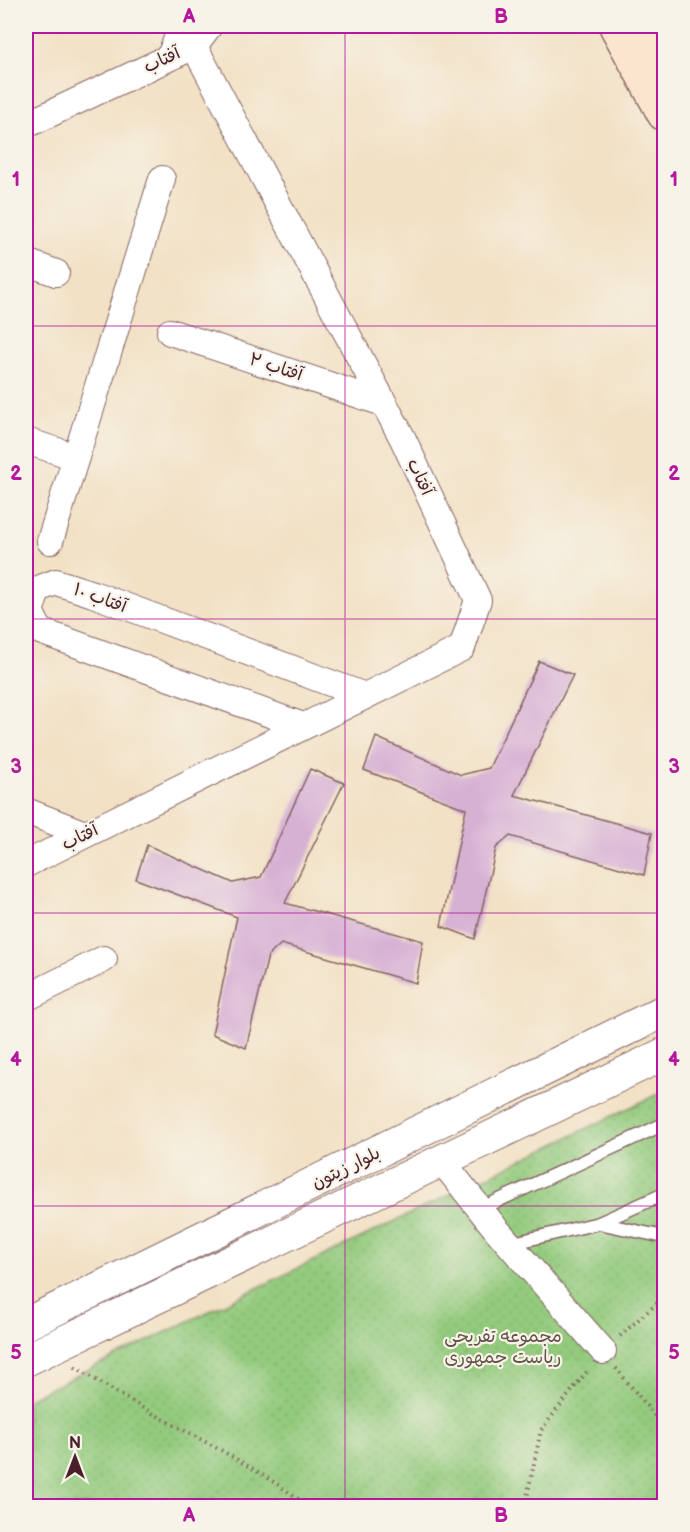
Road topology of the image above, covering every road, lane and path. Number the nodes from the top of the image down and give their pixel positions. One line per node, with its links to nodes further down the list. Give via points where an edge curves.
1 (616, 26): 5 (main road)
2 (650, 26): 4 (main road)
3 (195, 32): 6 (street, آفتاب, via 170,56); 11 (street, آفتاب)
4 (664, 52)
5 (664, 114)
6 (26, 124)
7 (162, 179): 13 (street)
8 (26, 262): 9 (street)
9 (56, 273)
10 (170, 332): 11 (street, آفتاب ۲)
11 (383, 403): 15 (street, آفتاب, via 478,600 462,648)
12 (26, 441): 13 (street)
13 (76, 457): 14 (street)
14 (50, 541)
15 (365, 696): 16 (street, آفتاب); 16 (street, آفتاب ۱۰, via 93,594 56,582 38,589 30,610 40,631)
16 (303, 726): 18 (street, آفتاب)
17 (26, 811): 18 (street)
18 (85, 834): 19 (street, آفتاب)
19 (26, 864)
20 (104, 959): 21 (street)
21 (26, 998)
22 (664, 1011): 29 (street, بلوار زیتون)
23 (664, 1054): 25 (street, بلوار زیتون)
24 (664, 1124): 27 (lane)
25 (441, 1160): 27 (street); 32 (street, بلوار زیتون)
26 (664, 1194): 28 (lane)
27 (480, 1209): 31 (street)
28 (599, 1223): 30 (lane); 31 (lane)
29 (219, 1231): 32 (street); 34 (street, بلوار زیتون)
30 (664, 1237)
31 (509, 1244): 35 (street)
32 (234, 1259): 36 (street, بلوار زیتون)
33 (664, 1297): 35 (path)
34 (26, 1324)
35 (603, 1351): 37 (path); 39 (path, via 541,1430)
36 (36, 1355): 38 (path, via 219,1447)
37 (664, 1427)
38 (308, 1506)
39 (525, 1506)

